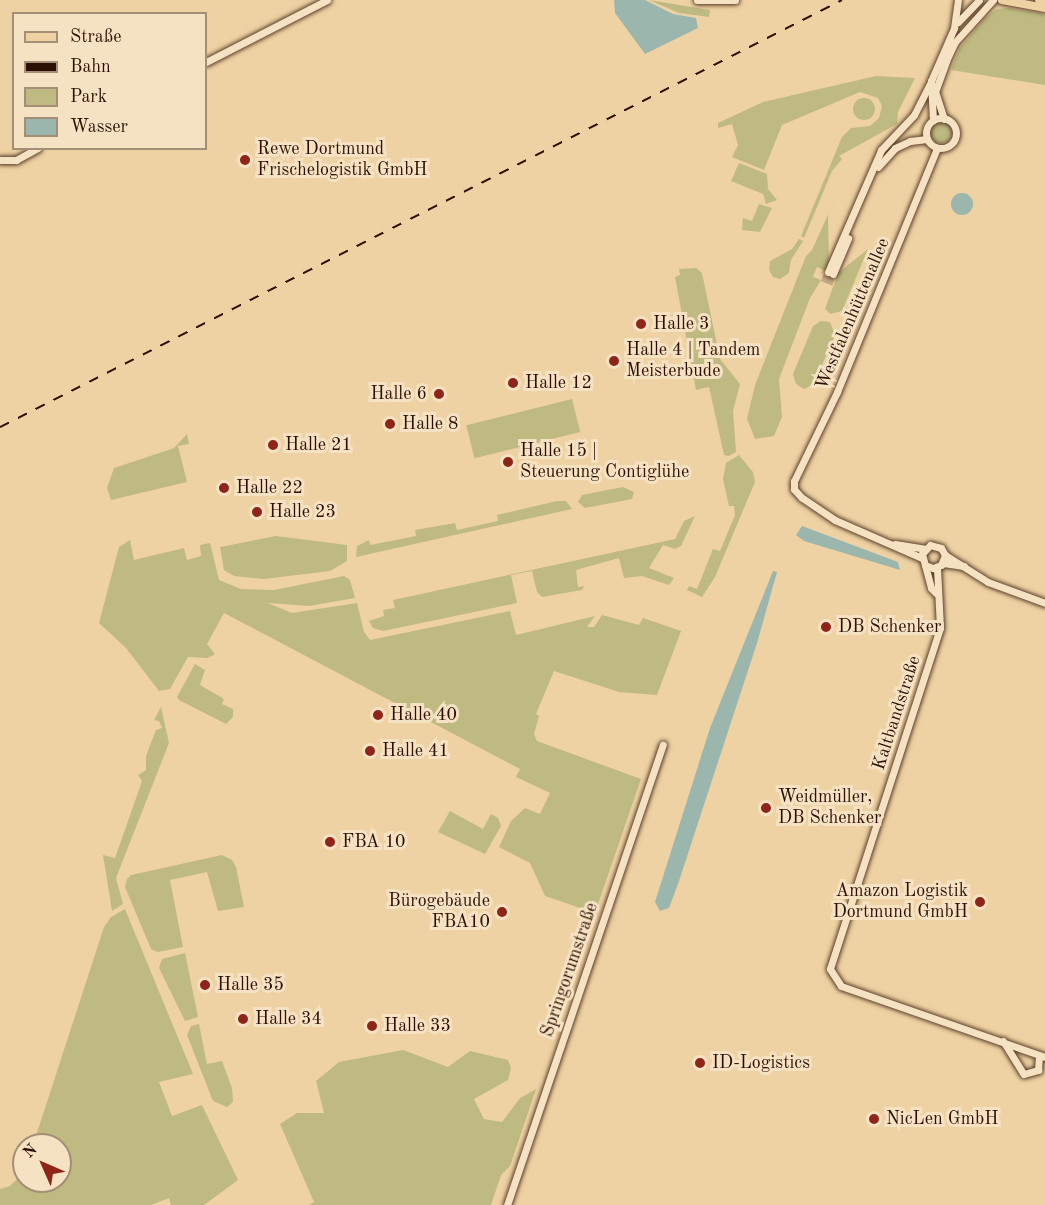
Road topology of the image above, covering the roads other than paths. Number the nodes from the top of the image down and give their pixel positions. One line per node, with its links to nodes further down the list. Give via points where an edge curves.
1 (327, 0): 11 (street)
2 (696, 0): 3 (street)
3 (735, 0)
4 (958, 0): 10 (street)
5 (979, 0): 10 (street)
6 (993, 0): 13 (street, via 955,42 946,62 935,92)
7 (1002, 0): 9 (main road)
8 (1040, 0): 9 (highway)
9 (1045, 5)
10 (954, 28): 12 (street)
11 (207, 61)
12 (931, 81): 14 (street); 15 (street, via 914,115 880,153 831,273 885,155 910,141)
13 (944, 119): 14 (street); 16 (street, via 954,127 955,136 948,146)
14 (933, 120): 15 (street, via 926,129)
15 (927, 139): 16 (street)
16 (937, 147): 19 (street, Westfalenhüttenallee, via 837,392 797,470 794,489 844,524)
17 (35, 150): 18 (street, via 16,160)
18 (0, 160)
19 (895, 544): 20 (street); 21 (street)
20 (925, 549): 21 (street); 22 (street, via 938,546)
21 (924, 561): 22 (street); 23 (street, Kaltbandstraße)
22 (942, 562): 23 (street, Kaltbandstraße); 24 (street, via 964,567 988,582)
23 (936, 593): 26 (street, Kaltbandstraße, via 940,628 831,962 833,979 841,986)
24 (1045, 603)
25 (663, 745): 31 (street, Springorumstraße)
26 (1001, 1039): 27 (street); 29 (street)
27 (1025, 1052): 28 (street); 29 (street)
28 (1042, 1057): 30 (street)
29 (1018, 1059): 30 (street, via 1018,1068 1024,1074 1035,1073)
30 (1042, 1066)
31 (507, 1205)

